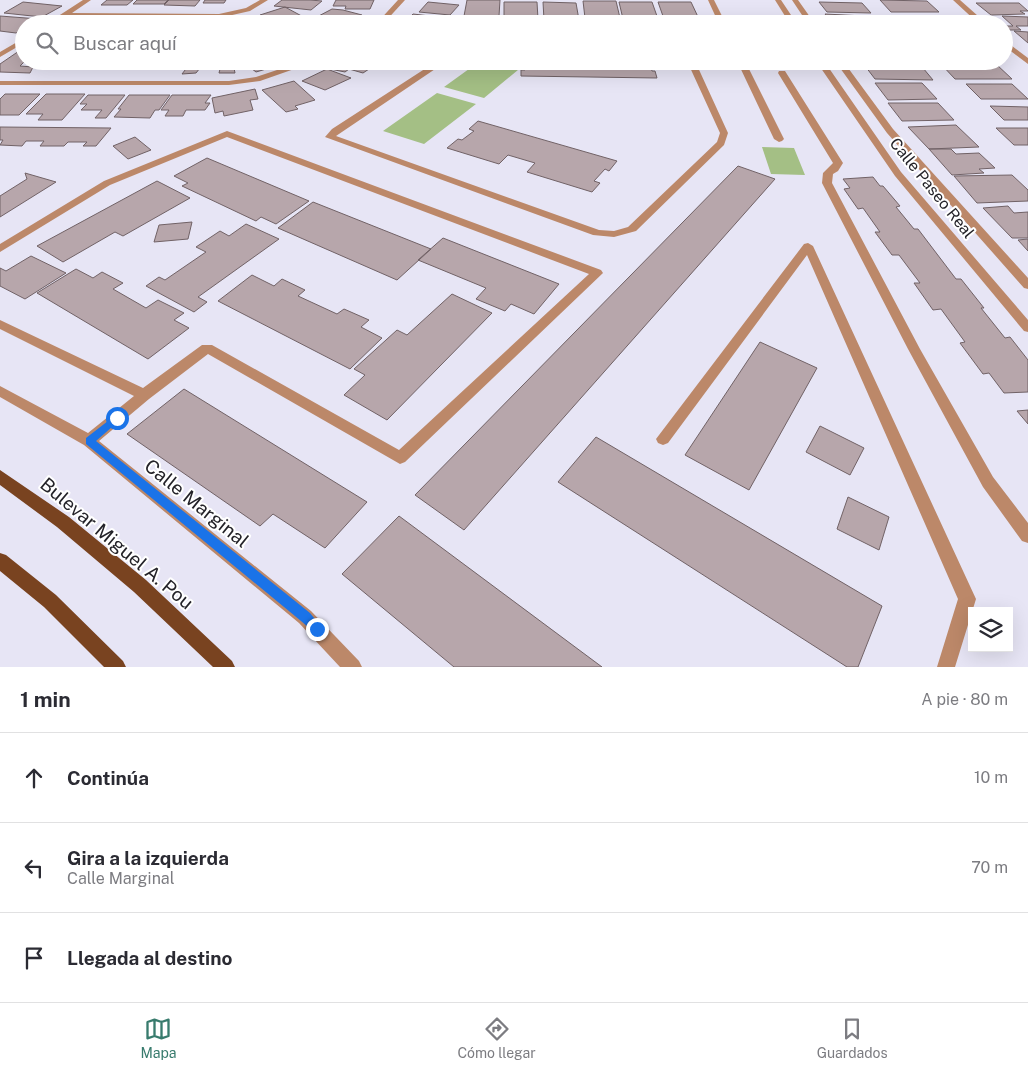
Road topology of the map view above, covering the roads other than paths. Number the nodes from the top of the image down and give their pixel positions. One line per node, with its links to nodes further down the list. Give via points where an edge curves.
1 (88, 0): 8 (street)
2 (265, 0): 9 (street, via 248,10)
3 (402, 0): 10 (street)
4 (711, 0): 11 (street)
5 (778, 0): 12 (street)
6 (796, 0): 13 (street)
7 (956, 0): 14 (street)
8 (63, 15)
9 (224, 15)
10 (388, 15)
11 (718, 15)
12 (788, 15)
13 (806, 15)
14 (974, 15)
15 (15, 46): 17 (street)
16 (1013, 50): 18 (street)
17 (0, 55)
18 (1028, 62)
19 (287, 70): 26 (street, via 229,84)
20 (429, 70): 21 (street, via 330,137 607,235 632,228 721,143 724,133)
21 (695, 70)
22 (745, 70): 27 (street)
23 (826, 70): 31 (street, Calle Paseo Real, via 898,174)
24 (846, 70): 29 (street, Calle Paseo Real, via 890,131)
25 (782, 73): 37 (street, via 838,163 828,172 827,183 914,349 988,482)
26 (0, 83)
27 (779, 138)
28 (0, 249): 33 (street, via 106,182 227,134 597,274 400,458 207,348)
29 (1028, 285)
30 (0, 324): 33 (street)
31 (1028, 328)
32 (0, 391): 35 (street, Calle Marginal)
33 (144, 395): 35 (street)
34 (663, 439): 42 (street, via 808,246 966,599)
35 (89, 441): 41 (street, Calle Marginal, via 306,617)
36 (0, 476): 40 (main road, Bulevar Miguel A. Pou, via 63,522 140,586)
37 (1028, 536)
38 (0, 561): 39 (main road, via 50,601)
39 (117, 667)
40 (226, 667)
41 (353, 667)
42 (946, 667)

